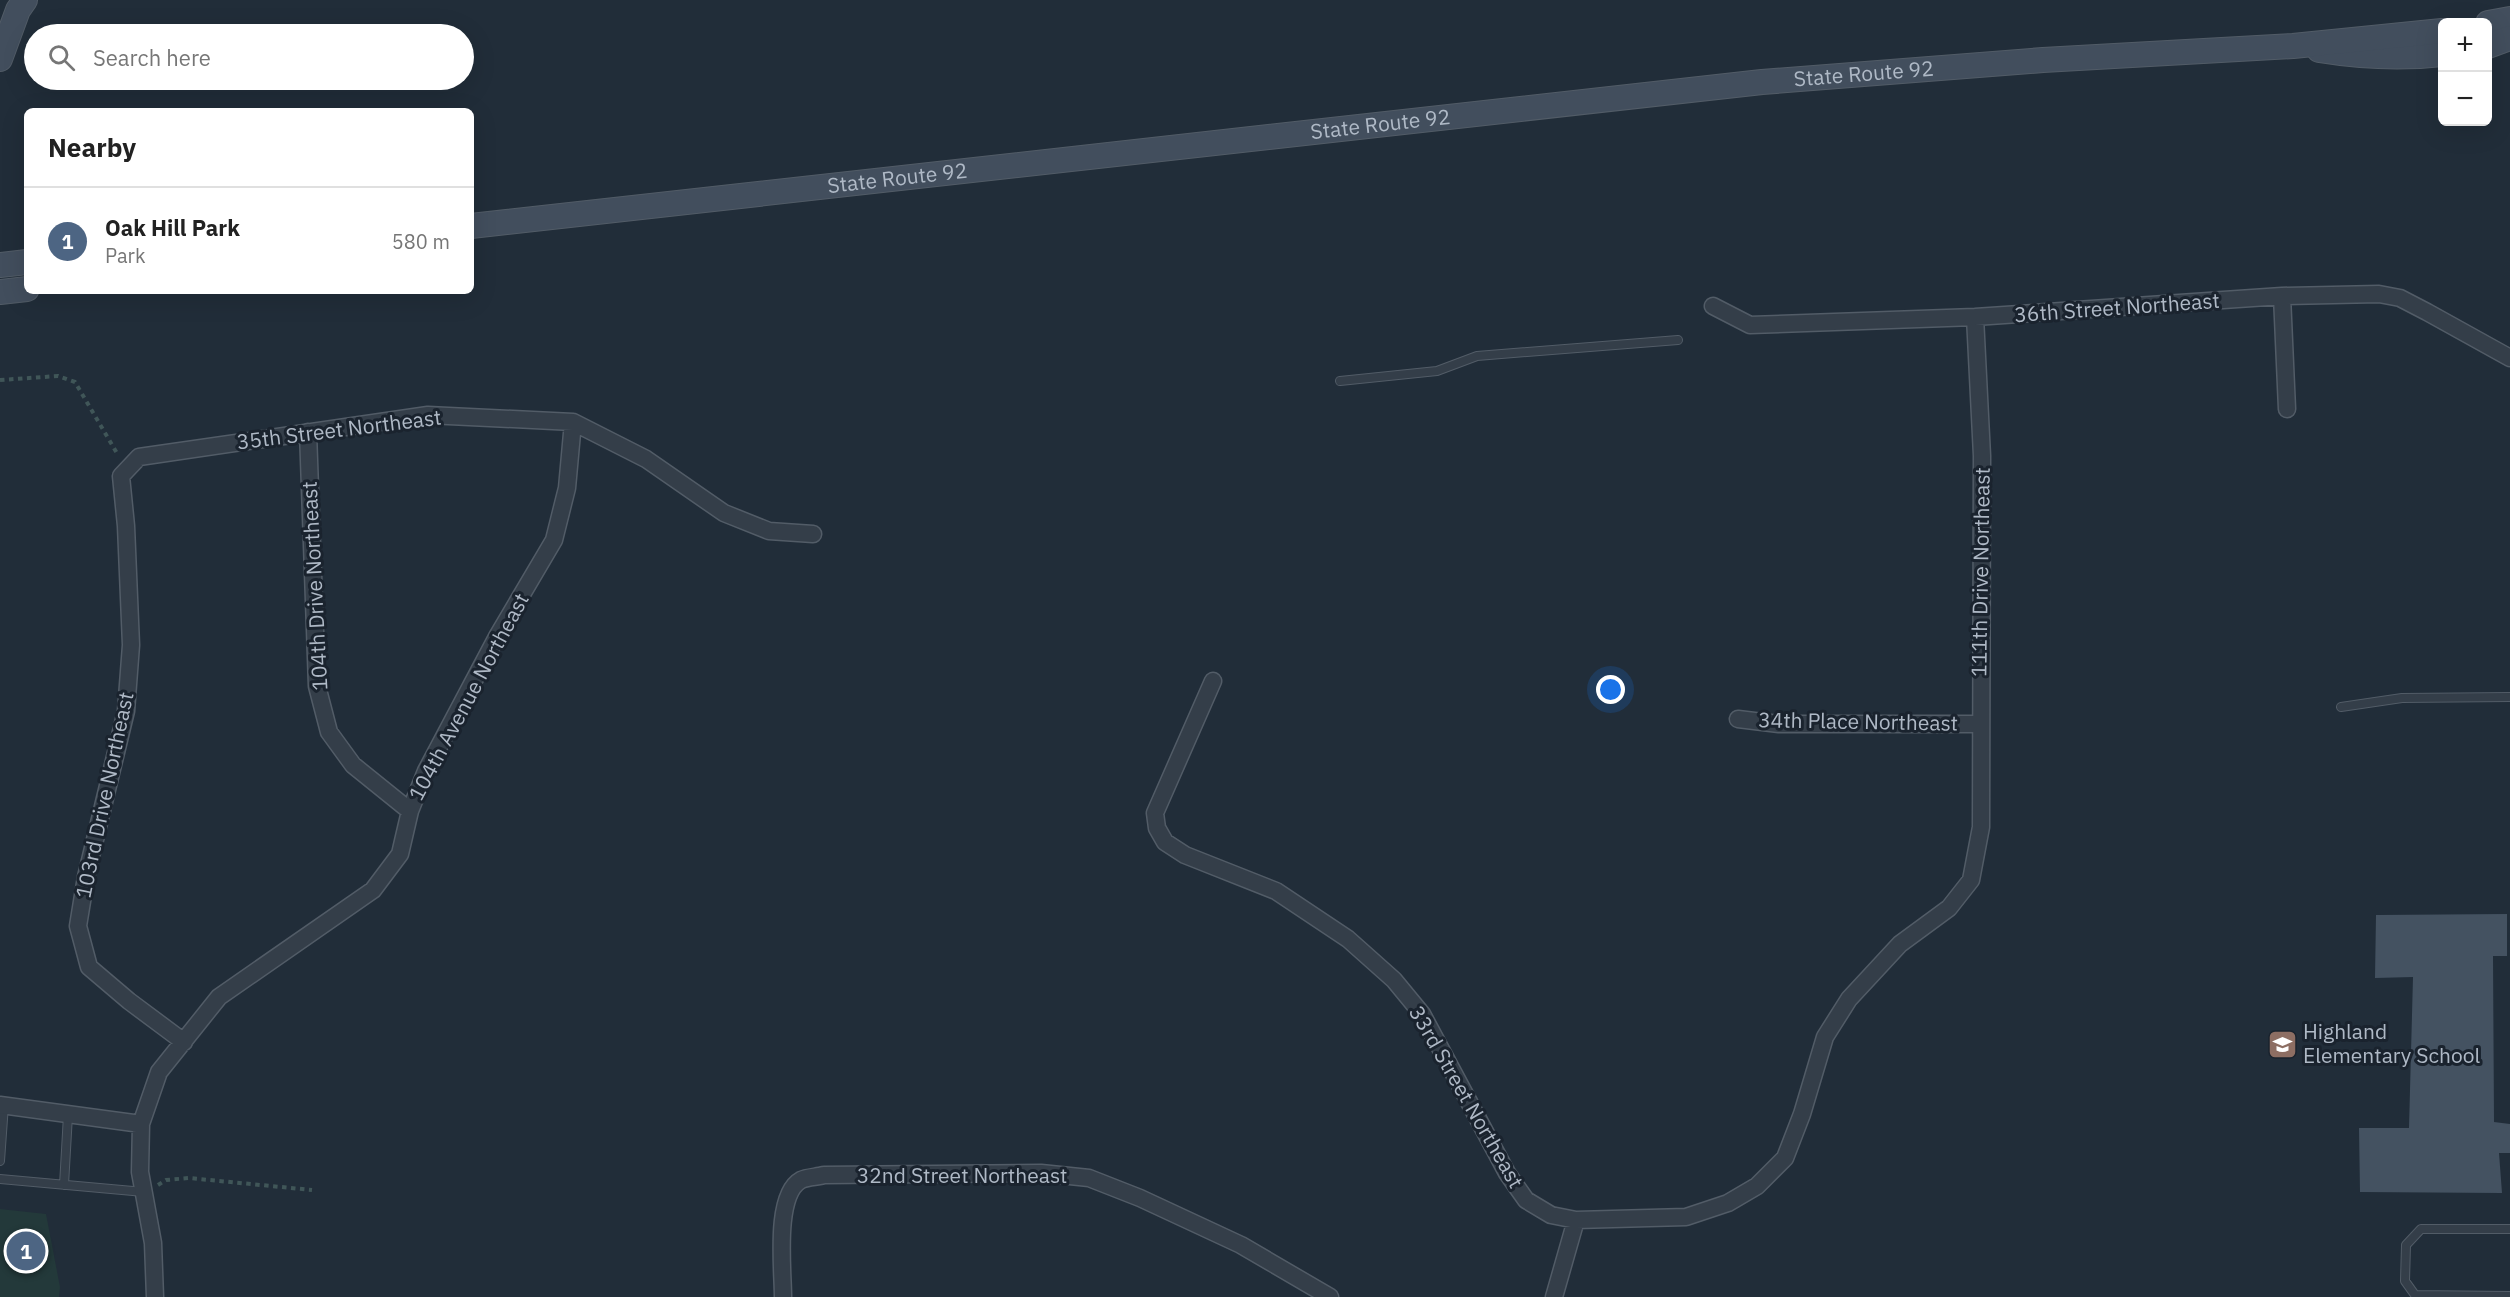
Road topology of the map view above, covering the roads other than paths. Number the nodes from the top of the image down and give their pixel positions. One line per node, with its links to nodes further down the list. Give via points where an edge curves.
1 (25, 0): 9 (main road)
2 (2510, 18): 3 (main road)
3 (2492, 22)
4 (2438, 31): 7 (main road, State Route 92)
5 (2510, 39): 6 (main road)
6 (2492, 44)
7 (2293, 46): 8 (main road, State Route 92, via 2374,58); 10 (main road, State Route 92, via 1762,82)
8 (2438, 54)
9 (0, 59)
10 (474, 226)
11 (24, 262): 12 (main road)
12 (0, 265)
13 (24, 278): 14 (main road)
14 (0, 280)
15 (24, 289): 16 (main road)
16 (0, 292)
17 (2282, 296): 19 (street, 36th Street Northeast); 21 (street, 36th Street Northeast, via 2348,292 2400,298); 23 (street)
18 (1713, 306): 19 (street, 36th Street Northeast, via 1750,325)
19 (1975, 317): 32 (street, 111th Drive Northeast, via 1982,456)
20 (1678, 340): 22 (lane, via 1477,356 1437,371)
21 (2510, 358)
22 (1340, 381)
23 (2288, 409)
24 (573, 422): 25 (street, 35th Street Northeast, via 428,415); 27 (street, 35th Street Northeast, via 646,459 724,513 769,531); 33 (street, 104th Avenue Northeast, via 567,488 554,540 498,635 426,771)
25 (308, 432): 26 (street, 35th Street Northeast, via 139,457); 33 (street, 104th Drive Northeast, via 317,686 329,732 353,765)
26 (129, 468): 35 (street, 103rd Drive Northeast, via 121,476 131,645 126,711 78,926 89,967)
27 (813, 534)
28 (1213, 681): 43 (street, 33rd Street Northeast, via 1155,813 1165,842 1185,855 1276,891 1348,939 1394,980 1422,1014 1506,1173 1526,1200 1551,1215)
29 (2510, 698): 30 (lane, via 2402,698)
30 (2341, 706)
31 (1738, 719): 32 (street, 34th Place Northeast, via 1779,723)
32 (1979, 724): 34 (street, 111th Drive Northeast)
33 (410, 811): 35 (street, 104th Avenue Northeast, via 400,854 373,890 219,997)
34 (1981, 827): 43 (street, 33rd Street Northeast, via 1971,880 1949,908 1900,944 1849,999 1831,1027 1785,1158 1757,1186 1728,1203 1686,1217)
35 (184, 1042): 38 (street, 104th Avenue Northeast, via 159,1072)
36 (2, 1105): 37 (street); 39 (lane)
37 (68, 1115): 38 (street); 41 (lane)
38 (141, 1124): 42 (street, 104th Avenue Northeast, via 140,1172)
39 (0, 1161)
40 (0, 1179): 41 (lane)
41 (64, 1185): 42 (lane)
42 (144, 1192): 46 (street, 104th Avenue Northeast, via 153,1243)
43 (1576, 1220): 49 (street)
44 (2510, 1229): 45 (lane, via 2421,1229 2406,1245 2405,1281 2415,1295)
45 (2510, 1296)
46 (155, 1297)
47 (783, 1297): 48 (street, 32nd Street Northeast, via 783,1212 788,1192 801,1180 824,1176 1041,1173 1089,1178 1140,1198 1241,1245)
48 (1330, 1297)
49 (1554, 1297)

